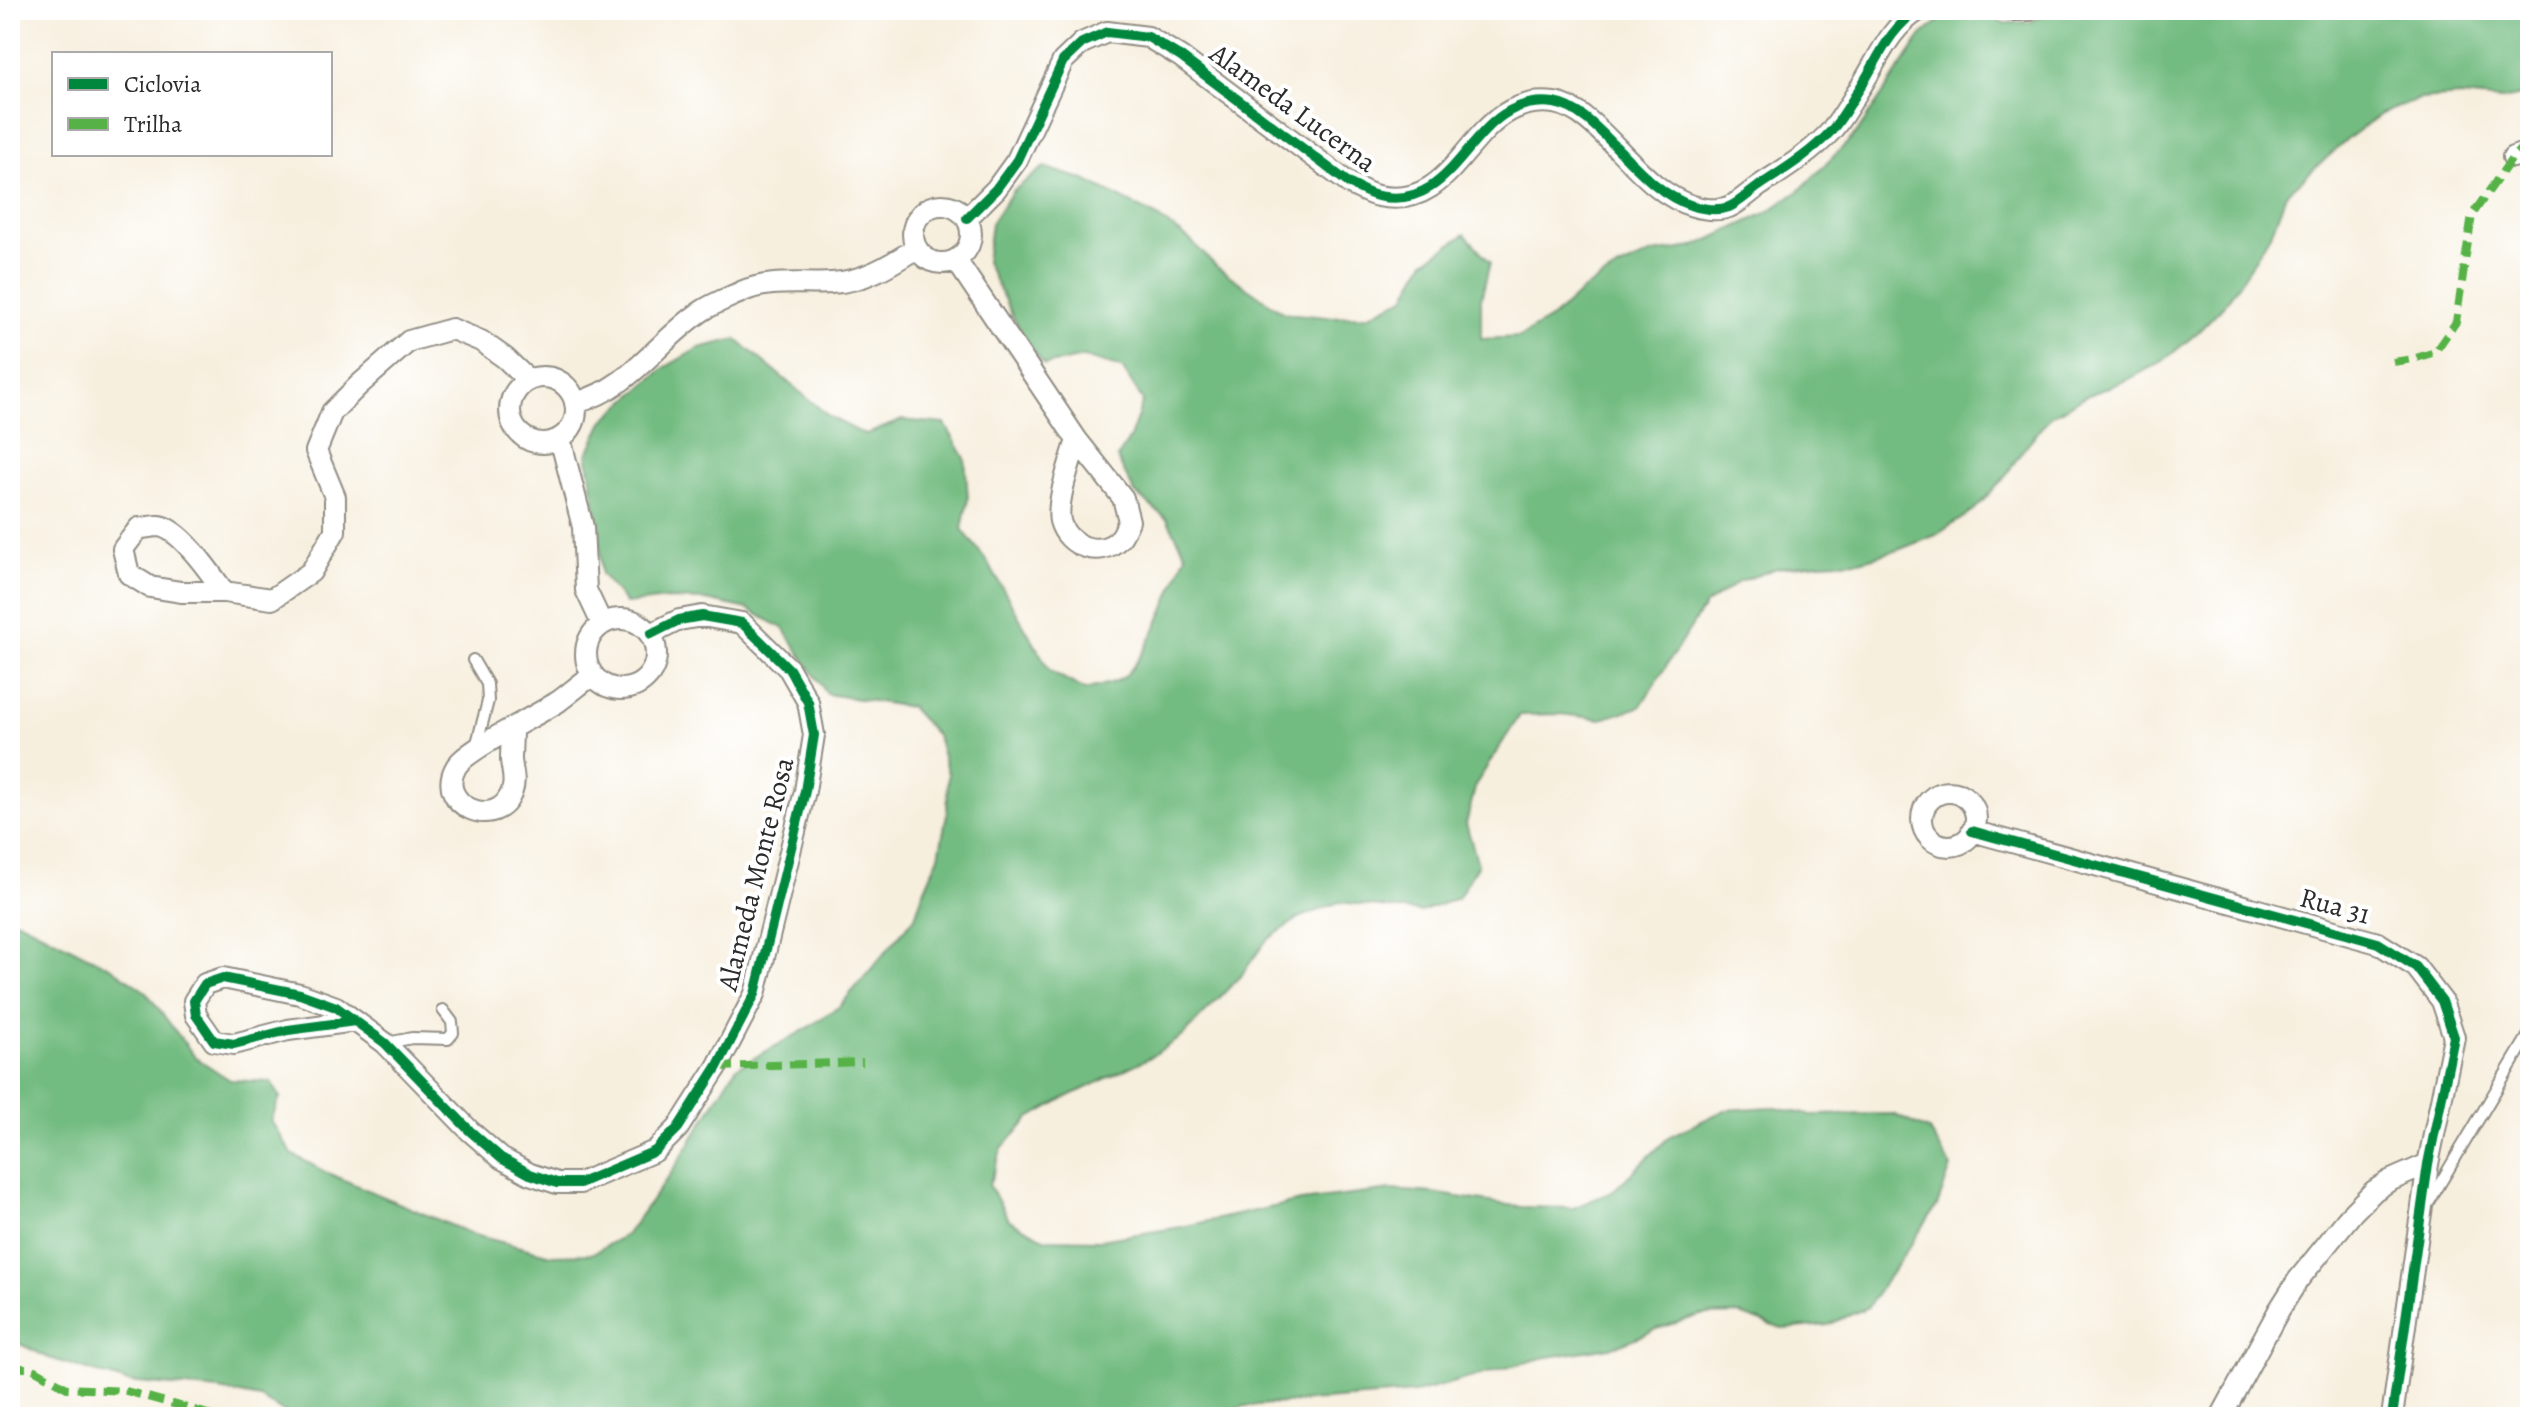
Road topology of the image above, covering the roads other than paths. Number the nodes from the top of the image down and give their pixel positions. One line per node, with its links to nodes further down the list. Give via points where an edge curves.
1 (1919, 10): 4 (street, Alameda Lucerna, via 1889,38 1831,131 1728,207 1705,209 1667,195 1586,117 1557,103 1511,109 1486,127 1426,192 1403,198 1377,196 1350,184 1181,57 1148,37 1107,32 1082,43 1063,61 1017,160)
2 (2011, 10): 3 (street)
3 (2029, 10)
4 (967, 218): 5 (street, via 956,207 926,208 916,219); 6 (street, via 970,241)
5 (915, 249): 6 (street, via 926,260); 8 (street, via 865,277 746,290 703,311 627,378)
6 (956, 260): 10 (street)
7 (528, 380): 8 (street, via 557,380); 9 (street, via 510,405 514,426 529,440); 11 (street, via 481,341 452,329 409,341 332,412 316,451 335,497 335,531 311,572 272,599)
8 (575, 403): 9 (street, via 573,422)
9 (560, 438): 12 (street, via 583,527 586,590)
10 (1077, 440): 10 (street, via 1060,521 1071,540 1086,549 1104,549 1120,538 1129,521 1123,498)
11 (224, 592): 11 (street, via 202,562 162,526 139,528 123,549 129,574 150,587)
12 (602, 624): 13 (street, via 623,618 644,625); 15 (street, via 588,642 587,665)
13 (651, 634): 15 (street, via 657,657 647,679 625,689 601,683); 22 (street, Alameda Monte Rosa, via 702,616 742,623 789,669 808,702 814,735 755,994 678,1128 655,1151 580,1183 557,1183 501,1158)
14 (473, 660): 17 (lane, via 488,693)
15 (593, 675): 16 (street)
16 (512, 730): 17 (street); 17 (street, via 514,785 498,809 488,813 459,803 451,784 457,764)
17 (476, 749)
18 (1972, 831): 23 (street, Rua 31, via 2378,943 2416,967 2442,1001 2454,1037)
19 (443, 1010): 22 (lane, via 452,1022 448,1039)
20 (355, 1021): 20 (street, Alameda Monte Rosa, via 336,1007 300,994 223,978 205,984 194,1001 196,1015 214,1041 234,1044); 22 (street, Alameda Monte Rosa)
21 (2530, 1033): 24 (lane, Rua 31)
22 (385, 1043)
23 (2428, 1164): 24 (street, Rua 31); 25 (street, via 2389,1181 2353,1212 2298,1280)
24 (2421, 1214): 26 (street, Rua 31)
25 (2221, 1417)
26 (2392, 1417)

